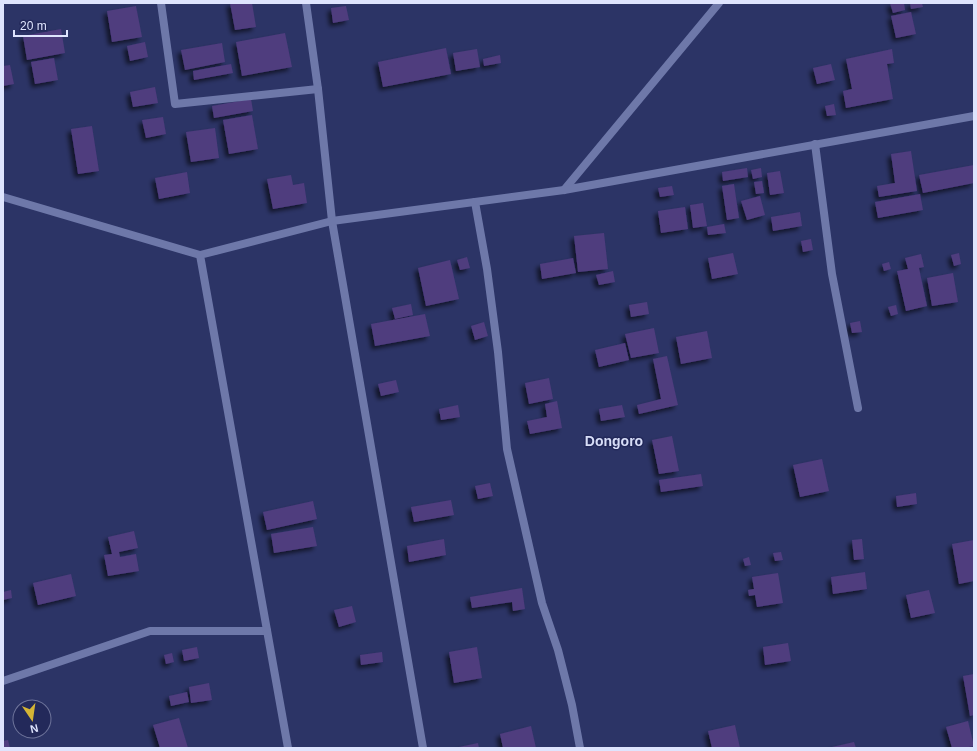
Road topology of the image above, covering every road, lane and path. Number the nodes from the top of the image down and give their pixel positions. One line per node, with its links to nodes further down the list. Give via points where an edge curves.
1 (161, 3): 4 (street, via 175,104)
2 (306, 3): 4 (street)
3 (719, 3): 7 (street)
4 (318, 89): 10 (street)
5 (974, 116): 6 (street)
6 (815, 144): 7 (street); 12 (street, via 832,274)
7 (564, 190): 9 (street)
8 (3, 197): 11 (street)
9 (474, 202): 10 (street); 17 (street, via 487,269 507,449 542,603 572,704)
10 (332, 221): 11 (street); 16 (street)
11 (200, 255): 13 (street)
12 (858, 408)
13 (267, 631): 14 (street, via 150,631); 15 (street)
14 (3, 681)
15 (288, 748)
16 (423, 748)
17 (580, 748)

